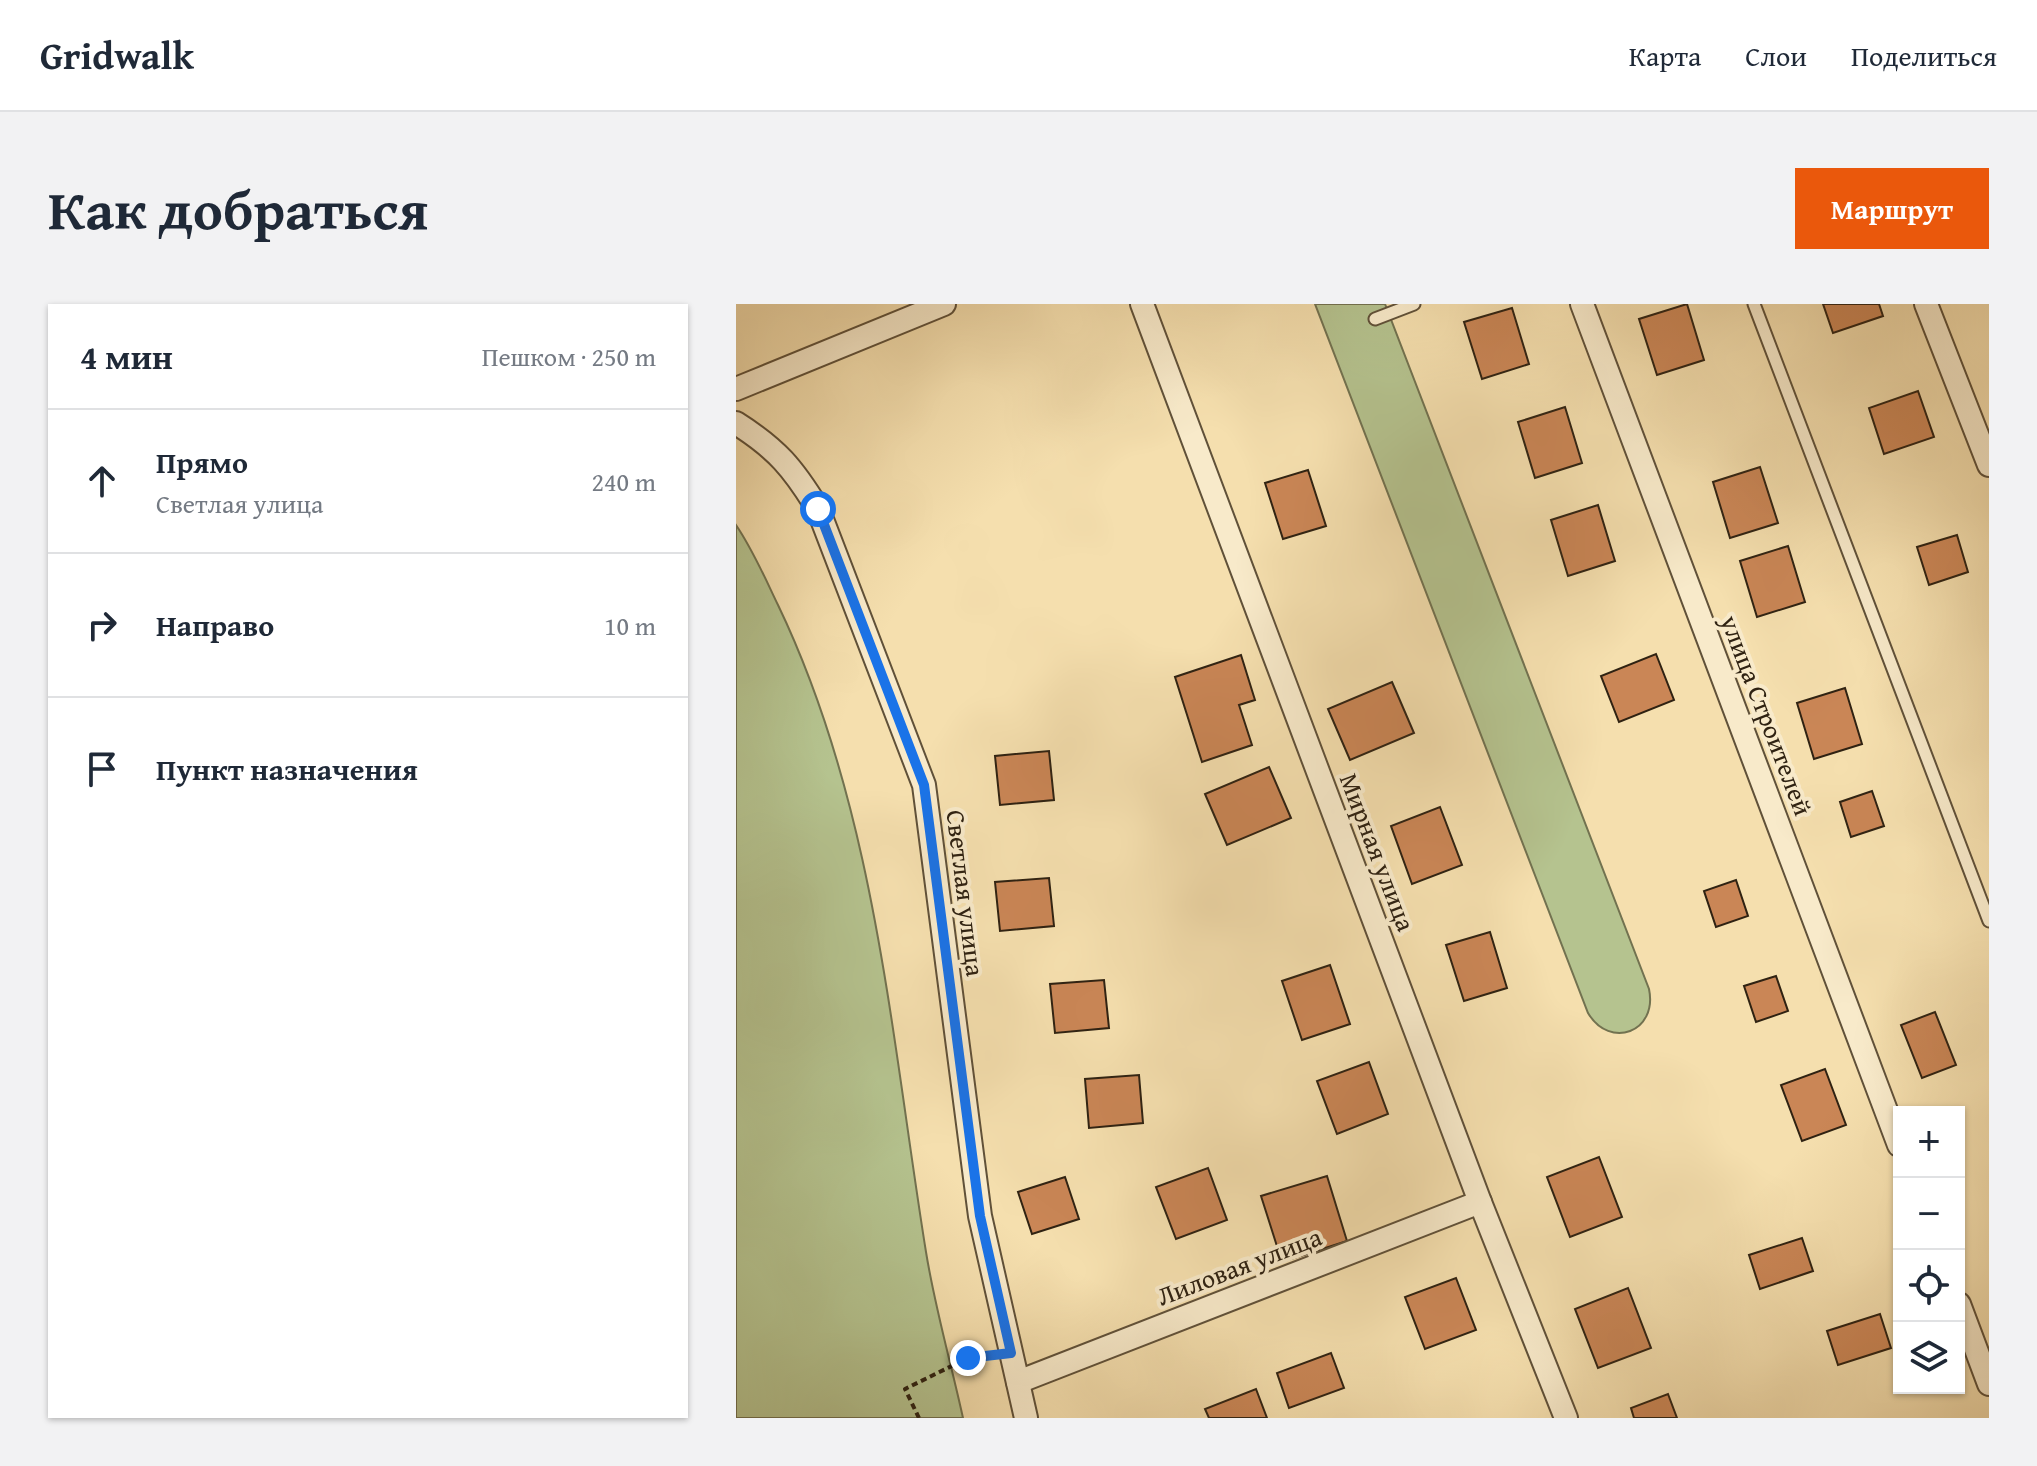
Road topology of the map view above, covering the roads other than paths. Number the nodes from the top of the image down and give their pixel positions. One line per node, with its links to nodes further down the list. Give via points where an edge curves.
1 (944, 304): 8 (street)
2 (1142, 304): 13 (street, Мирная улица)
3 (1414, 304): 7 (lane)
4 (1582, 304): 12 (street, улица Строителей)
5 (1754, 304): 11 (lane)
6 (1926, 304): 10 (street)
7 (1375, 319)
8 (736, 389)
9 (736, 423): 15 (street, Светлая улица, via 766,442 796,472 818,509 924,785 980,1216)
10 (1989, 465)
11 (1989, 921)
12 (1893, 1129)
13 (1480, 1202): 15 (street, Лиловая улица); 18 (street, Мирная улица)
14 (1965, 1320): 16 (street)
15 (1018, 1382): 17 (street, Светлая улица)
16 (1989, 1384)
17 (1026, 1418)
18 (1566, 1418)

